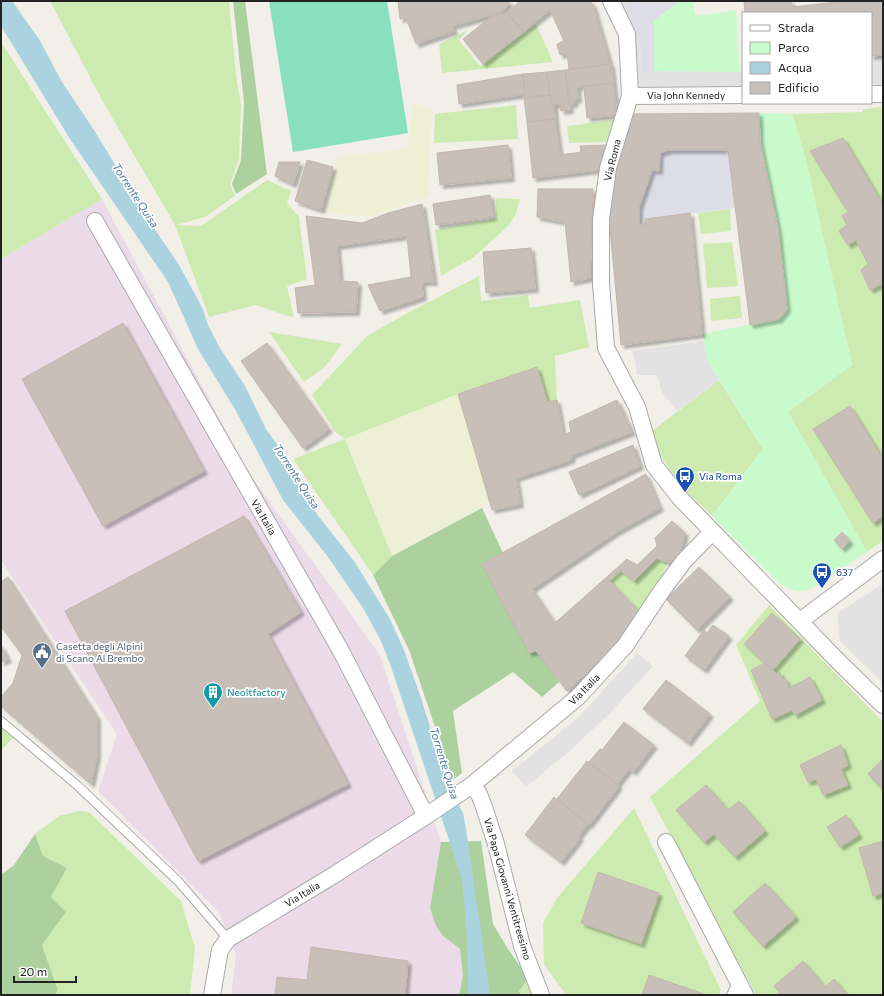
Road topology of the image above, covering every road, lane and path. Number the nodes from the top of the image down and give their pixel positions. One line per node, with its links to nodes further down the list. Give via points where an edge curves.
1 (611, 1): 5 (street, Via Roma, via 627,34)
2 (872, 94): 3 (street)
3 (883, 94)
4 (742, 95): 5 (street, Via John Kennedy)
5 (630, 96): 7 (street, Via Roma, via 608,168 601,219 601,284 606,348 637,407 654,465)
6 (95, 221): 13 (street, Via Italia, via 341,651)
7 (712, 532): 9 (street, Via Roma); 12 (street, Via Italia, via 684,561 625,646 578,697)
8 (883, 559): 9 (street)
9 (800, 621): 10 (street, Via Roma)
10 (883, 705)
11 (1, 721): 15 (lane, via 78,786 173,876)
12 (472, 785): 13 (street, Via Italia); 18 (street, Via Papa Giovanni Ventitreesimo, via 479,794 487,815 522,946)
13 (426, 816): 15 (street, Via Italia)
14 (666, 842): 16 (street)
15 (228, 939): 17 (street, via 220,950)
16 (738, 990)
17 (212, 995)
18 (541, 995)

